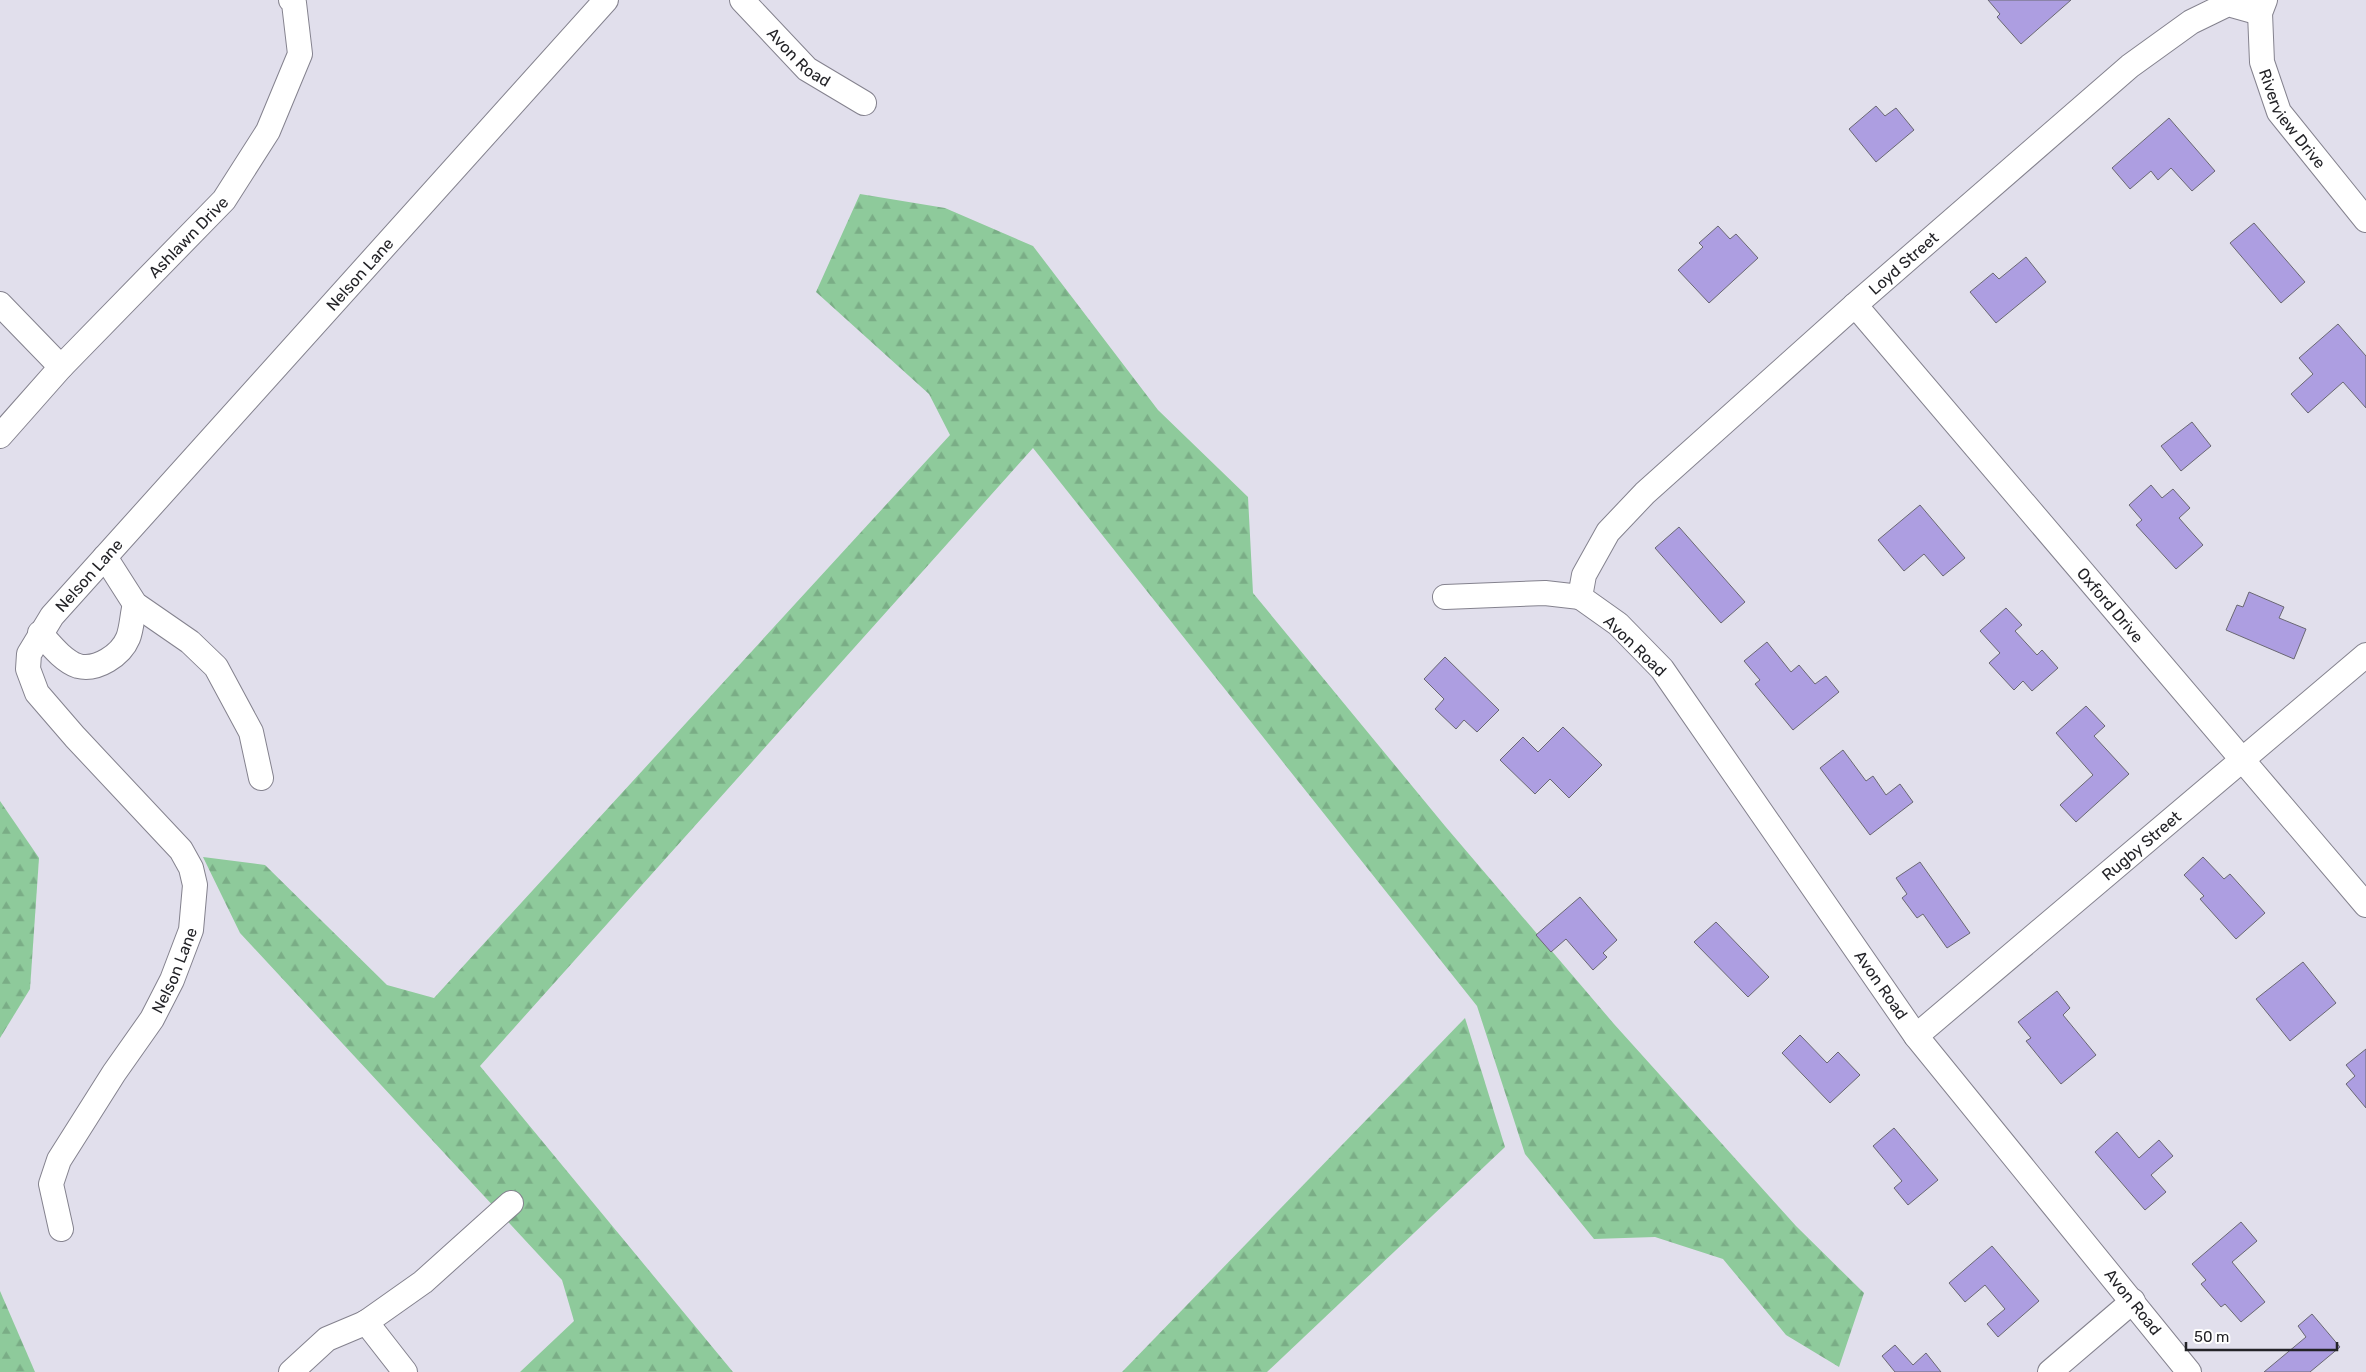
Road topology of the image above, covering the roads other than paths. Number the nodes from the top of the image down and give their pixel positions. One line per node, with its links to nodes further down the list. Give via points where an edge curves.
1 (291, 0): 9 (street, Ashlawn Drive, via 300,54 268,131 224,200)
2 (606, 0): 11 (street, Nelson Lane)
3 (742, 0): 5 (street, Avon Road, via 807,69)
4 (2262, 6): 6 (street, Riverview Drive, via 2262,62 2279,112); 8 (street, Loyd Street, via 2228,4 2191,22 2130,66)
5 (864, 103)
6 (2366, 220)
7 (0, 304): 9 (street)
8 (1855, 305): 12 (street, Loyd Street, via 1644,494 1608,532); 17 (street, Oxford Drive)
9 (61, 367): 10 (street, Ashlawn Drive)
10 (0, 436)
11 (105, 556): 14 (street); 15 (street, Nelson Lane)
12 (1582, 586): 13 (street, Avon Road, via 1545,593); 20 (street, Avon Road, via 1662,669)
13 (1445, 597)
14 (135, 604): 15 (street, via 127,639 113,657 96,666 77,666); 18 (street, via 190,642 216,667 251,732)
15 (40, 633): 22 (street, Nelson Lane, via 30,654 28,669 37,693 181,850 191,868 195,885 191,930 172,980 152,1020 109,1080 59,1160 52,1184)
16 (2366, 655): 17 (street, Rugby Street)
17 (2243, 760): 19 (street, Oxford Drive); 20 (street, Rugby Street)
18 (260, 778)
19 (2366, 905)
20 (1916, 1036): 23 (street, Avon Road)
21 (511, 1203): 24 (street, via 423,1282)
22 (61, 1229)
23 (2133, 1301): 27 (street); 28 (street, Avon Road)
24 (366, 1322): 25 (street, via 327,1339); 26 (street)
25 (291, 1372)
26 (405, 1372)
27 (2050, 1372)
28 (2189, 1372)

